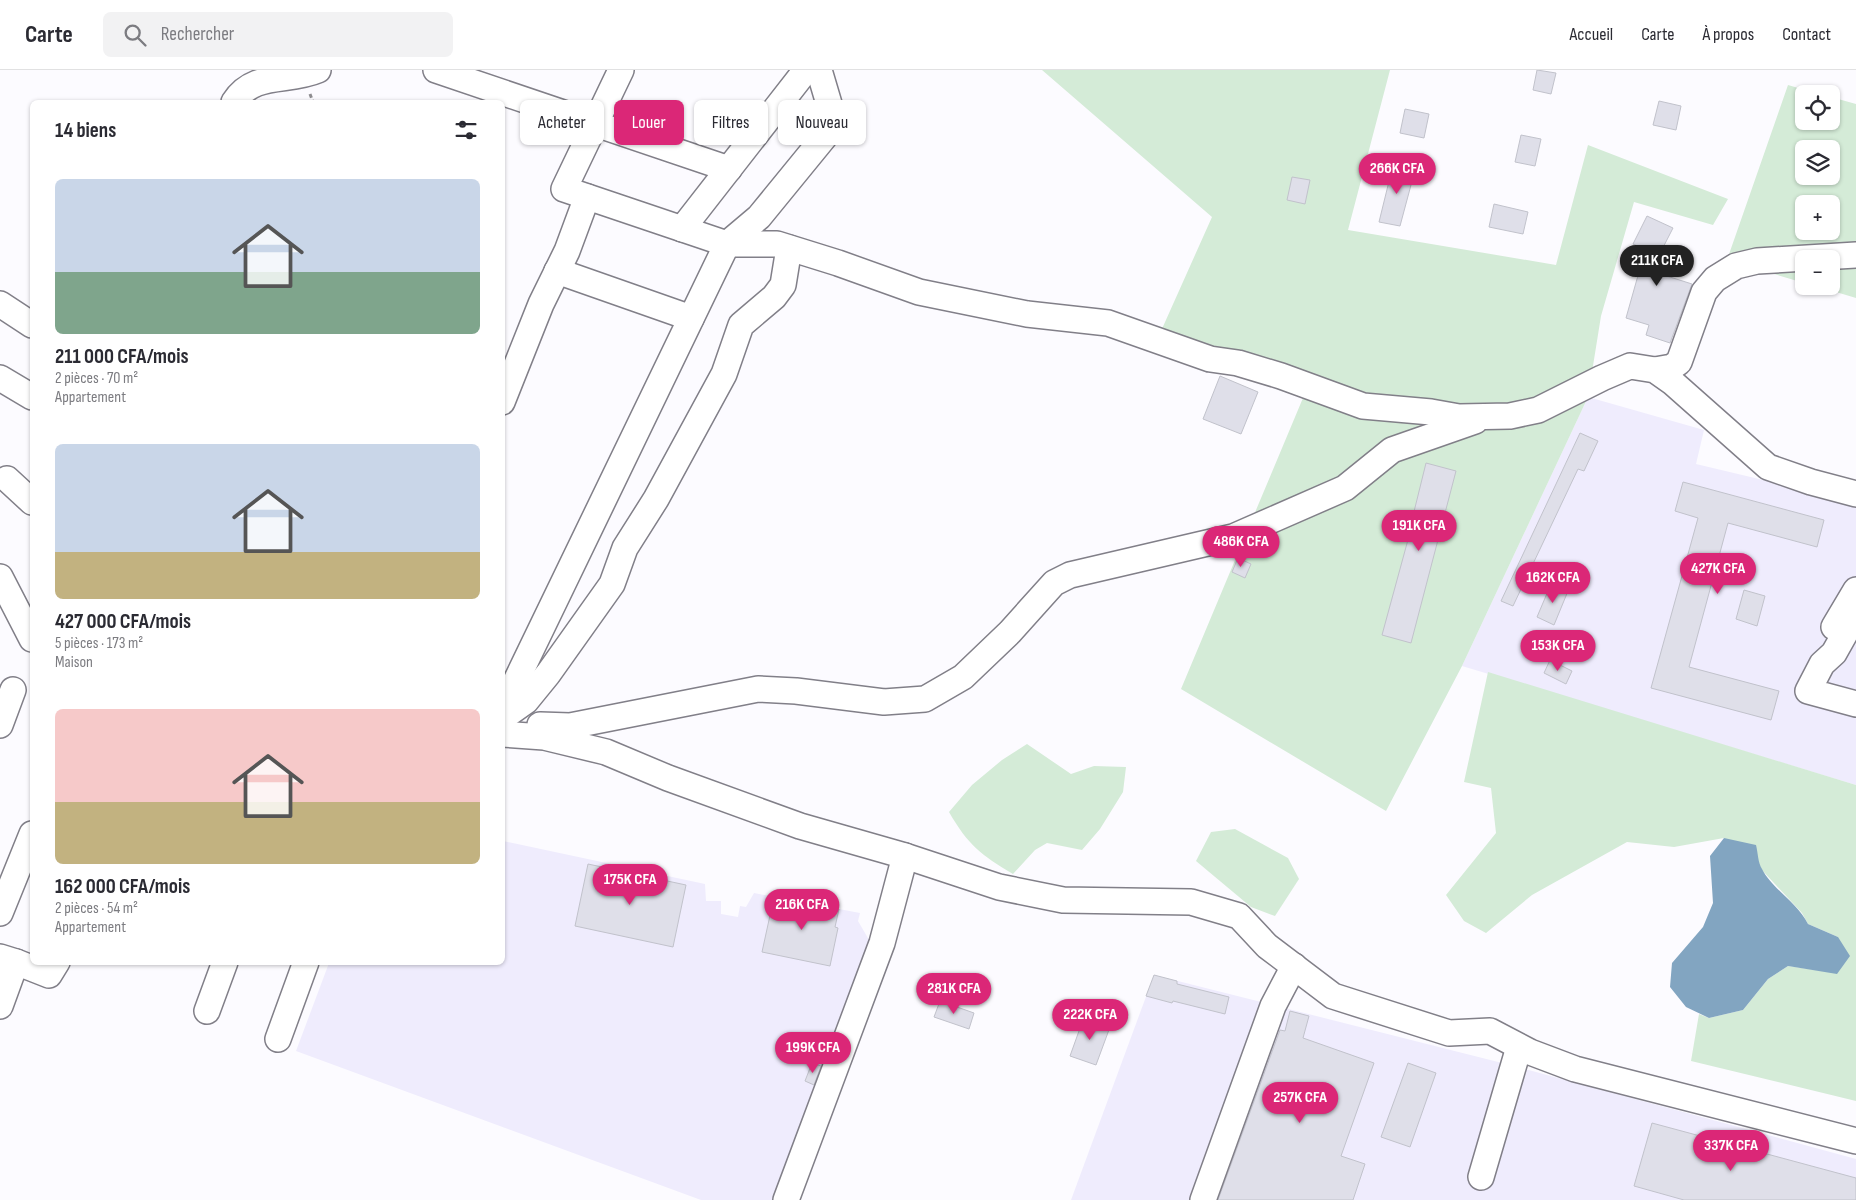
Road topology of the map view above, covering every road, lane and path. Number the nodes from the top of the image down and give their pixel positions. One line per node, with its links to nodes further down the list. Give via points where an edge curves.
1 (318, 70): 5 (street, via 261,81 248,87)
2 (436, 70): 6 (street)
3 (621, 70): 7 (street)
4 (807, 70): 10 (street); 13 (street, via 835,124 759,217)
5 (236, 100)
6 (524, 100)
7 (604, 105)
8 (604, 127): 10 (street)
9 (585, 145): 11 (street, via 564,189)
10 (729, 169): 12 (street)
11 (587, 197): 12 (street); 16 (street)
12 (682, 229): 13 (street)
13 (727, 244): 14 (street, via 777,244); 18 (street)
14 (789, 248): 24 (street, via 919,292 1027,314 1108,323 1210,359 1238,363 1281,376 1363,406 1459,417); 36 (street, via 783,285 741,325 724,374 656,499 625,548 612,584 526,701)
15 (1856, 255): 20 (street, via 1757,261 1736,266 1715,279 1704,292 1678,362 1672,367)
16 (557, 271): 18 (street); 22 (street)
17 (0, 304): 19 (street)
18 (691, 318): 34 (street)
19 (30, 324)
20 (1655, 370): 24 (street, via 1630,366 1538,410); 26 (street, via 1768,467)
21 (0, 378): 23 (street)
22 (505, 394)
23 (30, 396)
24 (1488, 417): 37 (street, via 1392,450 1345,488 1233,537 1070,576 1054,583 963,677 925,699 884,702 758,689 570,726)
25 (7, 479): 27 (street)
26 (1856, 494)
27 (30, 500)
28 (0, 577): 31 (street)
29 (1856, 590): 32 (street, via 1824,644)
30 (1856, 614): 32 (street, via 1834,653)
31 (30, 635)
32 (1822, 664): 35 (street, via 1808,691)
33 (15, 691): 38 (street)
34 (505, 704)
35 (1856, 704)
36 (505, 716)
37 (505, 723)
38 (0, 725)
39 (505, 734): 41 (street, via 544,736 606,752 800,826)
40 (30, 839): 42 (street)
41 (905, 856): 47 (street, via 999,887 1063,900 1191,902 1239,916 1268,946); 54 (street, via 882,943)
42 (0, 913)
43 (8, 960): 44 (street, via 49,975); 48 (street)
44 (55, 965)
45 (224, 965): 49 (street)
46 (305, 965): 50 (street)
47 (1294, 966): 51 (street, via 1333,996 1449,1033 1490,1031); 55 (street, via 1273,1006)
48 (0, 1006)
49 (207, 1011)
50 (278, 1038)
51 (1519, 1046): 52 (street, via 1575,1069); 53 (street)
52 (1856, 1141)
53 (1481, 1177)
54 (786, 1200)
55 (1202, 1200)

